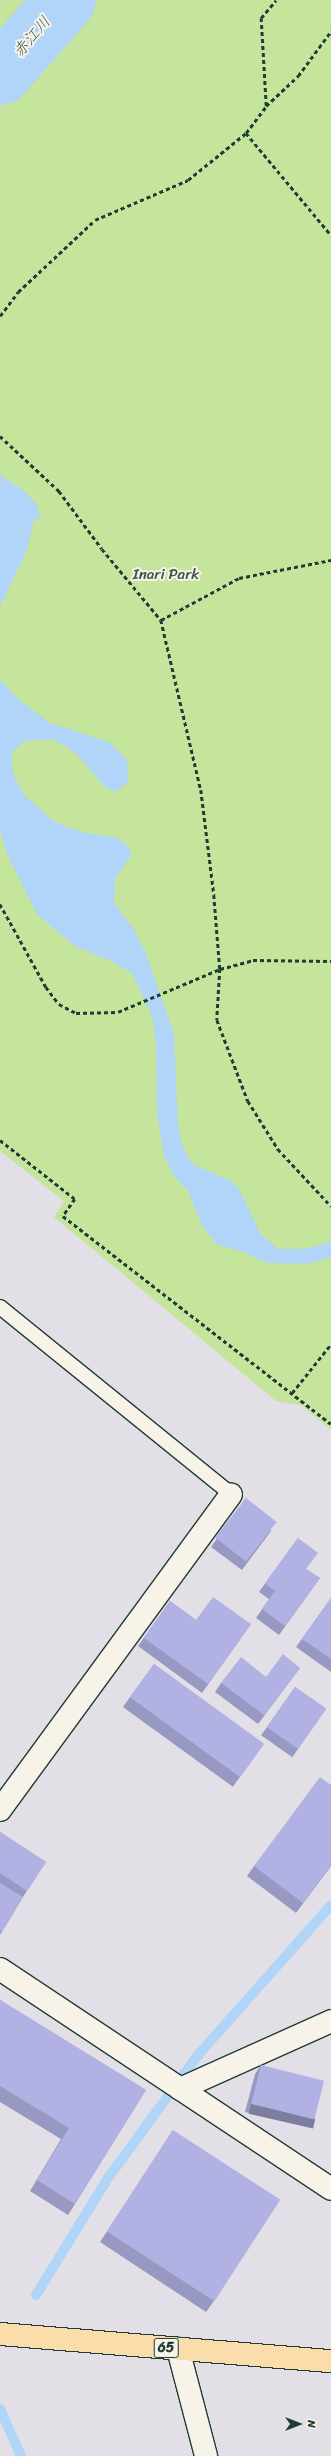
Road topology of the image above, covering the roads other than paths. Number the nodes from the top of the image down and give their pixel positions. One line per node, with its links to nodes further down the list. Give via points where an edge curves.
1 (0, 1307): 2 (lane)
2 (231, 1494): 3 (street)
3 (0, 1810)
4 (0, 1970): 6 (street)
5 (331, 2021): 6 (street)
6 (180, 2089): 7 (street)
7 (331, 2189)
8 (0, 2334): 9 (main road, 65 / 65)
9 (178, 2349): 10 (main road, 65 / 65); 11 (street)
10 (331, 2361)
11 (206, 2456)

